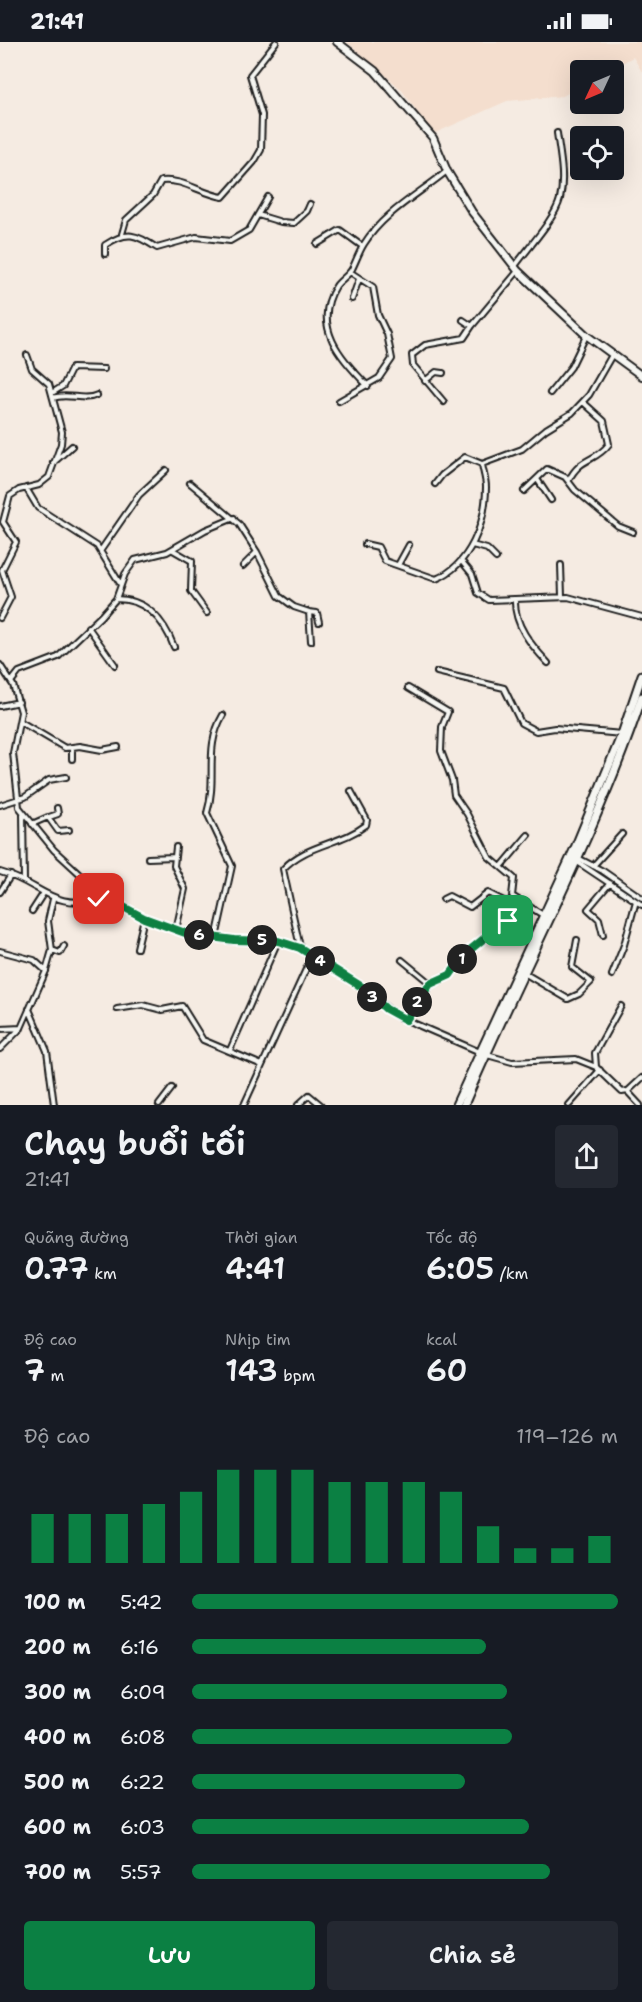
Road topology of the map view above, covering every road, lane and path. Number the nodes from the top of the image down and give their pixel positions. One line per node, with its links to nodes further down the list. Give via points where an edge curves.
1 (276, 42): 8 (street, via 250,75 263,126 261,150 254,162 223,197 176,180 161,181 153,195 126,220)
2 (337, 42): 4 (main road, via 358,56 395,93 436,143)
3 (557, 132): 12 (street, via 562,174 560,199)
4 (447, 171): 10 (street, via 399,206); 12 (main road, via 472,212)
5 (268, 197): 7 (street)
6 (310, 204): 7 (street, via 294,223)
7 (258, 215): 8 (street, via 246,233 230,241 196,237 157,248 140,236)
8 (122, 234): 11 (street, via 105,245)
9 (317, 244): 10 (street, via 340,230)
10 (362, 246): 13 (street)
11 (105, 254)
12 (516, 269): 17 (street); 18 (main road)
13 (350, 272): 14 (street); 25 (street, via 335,289 325,322 340,355)
14 (359, 279): 15 (street); 25 (street, via 373,287 392,355 383,374)
15 (352, 299)
16 (463, 320): 17 (street)
17 (472, 326): 24 (street, via 464,338 434,342 413,352 412,365)
18 (586, 335): 20 (main road); 26 (street, via 571,367)
19 (27, 355): 27 (street, via 32,369 47,381)
20 (612, 355): 23 (main road); 31 (street)
21 (104, 369): 27 (street, via 72,368)
22 (443, 373): 24 (street, via 436,372)
23 (642, 376)
24 (425, 381): 30 (street)
25 (368, 386): 29 (street)
26 (550, 393)
27 (53, 395): 28 (street, via 87,399); 33 (street, via 62,438)
28 (97, 395)
29 (339, 401)
30 (444, 402)
31 (583, 402): 34 (street, via 522,449); 37 (street, via 604,421 609,444 600,454 574,468)
32 (72, 446): 33 (street)
33 (53, 464): 40 (street, via 46,480)
34 (482, 464): 39 (street, via 465,457); 47 (street, via 486,499)
35 (166, 470): 49 (street, via 136,498)
36 (537, 479): 37 (street, via 548,469); 41 (street); 42 (street)
37 (569, 480): 44 (street, via 610,520)
38 (190, 483): 43 (street)
39 (435, 484)
40 (26, 488): 49 (street, via 38,508); 63 (street, via 10,496 3,514 3,522 16,542 2,570 11,597)
41 (524, 491)
42 (551, 500)
43 (234, 518): 48 (street); 50 (street)
44 (633, 532)
45 (365, 544): 53 (street, via 377,546 383,560)
46 (409, 545): 53 (street)
47 (472, 545): 51 (street, via 487,549); 52 (street)
48 (172, 549): 56 (street, via 135,560 124,574); 61 (street, via 192,561 191,591)
49 (100, 550): 56 (street)
50 (257, 552): 55 (street); 60 (street, via 279,596)
51 (496, 558)
52 (463, 563): 53 (street, via 436,579); 59 (street, via 483,597)
53 (398, 565)
54 (561, 565): 57 (street)
55 (243, 566)
56 (121, 586): 58 (street)
57 (562, 596): 59 (street); 62 (street)
58 (116, 599): 65 (street); 67 (street, via 134,602 157,615)
59 (515, 600): 68 (street, via 516,619)
60 (309, 612): 64 (street, via 317,613); 66 (street)
61 (207, 613)
62 (642, 617)
63 (0, 618)
64 (319, 622)
65 (88, 627): 70 (street); 74 (street, via 58,657 19,672)
66 (311, 641)
67 (174, 647)
68 (548, 663)
69 (0, 665): 73 (street)
70 (115, 665)
71 (437, 672): 81 (street, via 504,688 521,723 536,731 555,728)
72 (642, 675): 81 (main road)
73 (2, 676): 74 (street)
74 (11, 682): 77 (street)
75 (408, 688): 100 (street, via 448,712 442,728 441,751 454,795 489,857)
76 (642, 697): 81 (main road)
77 (19, 702): 78 (street); 80 (street)
78 (0, 706)
79 (223, 715): 123 (street, via 212,739 213,793 207,813 232,866)
80 (21, 722): 82 (street, via 60,746); 87 (street, via 14,753)
81 (625, 735): 99 (main road)
82 (72, 747): 83 (street); 84 (street)
83 (118, 747)
84 (72, 759)
85 (66, 777): 87 (street, via 49,780)
86 (351, 791): 128 (street, via 366,825 346,837 307,850 283,869)
87 (18, 800): 88 (street); 90 (street)
88 (0, 806)
89 (57, 808): 91 (street, via 58,813)
90 (23, 813): 92 (street); 104 (street)
91 (48, 817): 92 (street); 93 (street, via 58,831)
92 (32, 824): 108 (street)
93 (69, 830)
94 (622, 834): 101 (street)
95 (528, 835): 100 (street)
96 (176, 847): 97 (street)
97 (174, 857): 98 (street); 121 (street, via 175,872 184,886)
98 (148, 858)
99 (574, 858): 101 (street); 118 (main road)
100 (501, 867): 113 (street, via 514,878 510,892)
101 (593, 867): 105 (street); 109 (street)
102 (0, 872): 103 (street)
103 (11, 875): 104 (street); 106 (street)
104 (24, 881): 107 (street)
105 (610, 883): 114 (street); 122 (street, via 588,909 599,919)
106 (0, 892)
107 (43, 894): 110 (street); 116 (street)
108 (105, 897): 112 (street); 119 (street)
109 (642, 898)
110 (53, 899): 112 (street); 129 (street, via 48,921)
111 (443, 899): 113 (street, via 449,896 470,907 489,893 506,902)
112 (87, 900): 117 (street)
113 (514, 900): 118 (street)
114 (636, 901): 115 (street); 135 (street)
115 (642, 905)
116 (32, 911)
117 (85, 916)
118 (546, 916): 134 (main road); 145 (main road)
119 (144, 918): 121 (street); 127 (street)
120 (508, 921): 136 (street, via 499,933 492,932 465,954 450,975)
121 (176, 930): 123 (street)
122 (603, 935)
123 (216, 938): 125 (street)
124 (577, 940): 134 (street, via 572,967 591,982 579,994 568,999)
125 (278, 941): 128 (street); 144 (street)
126 (64, 946): 129 (street, via 60,953)
127 (137, 948)
128 (300, 948): 131 (street)
129 (52, 950): 133 (street)
130 (0, 951): 133 (street, via 34,960)
131 (312, 956): 140 (street); 146 (street)
132 (402, 960): 136 (street)
133 (46, 971): 138 (street)
134 (524, 973): 145 (main road)
135 (612, 975)
136 (430, 984): 140 (street)
137 (621, 1006): 147 (street, via 595,1053)
138 (29, 1009): 141 (street); 151 (street, via 47,1051)
139 (117, 1009): 144 (street, via 143,1005 162,1010 182,1006 203,1040)
140 (406, 1020): 145 (street)
141 (21, 1028): 142 (street); 143 (street)
142 (0, 1029)
143 (0, 1049)
144 (230, 1050): 146 (street)
145 (482, 1053): 147 (street, via 512,1062 576,1059); 156 (main road); 157 (main road)
146 (262, 1065): 153 (street)
147 (598, 1069): 150 (street, via 622,1092); 158 (street)
148 (642, 1078): 150 (street)
149 (172, 1088): 152 (street)
150 (627, 1091): 159 (street)
151 (54, 1105)
152 (159, 1105)
153 (244, 1105)
154 (298, 1105): 155 (street, via 309,1095)
155 (321, 1105)
156 (456, 1105)
157 (464, 1105)
158 (569, 1105)
159 (640, 1105)

